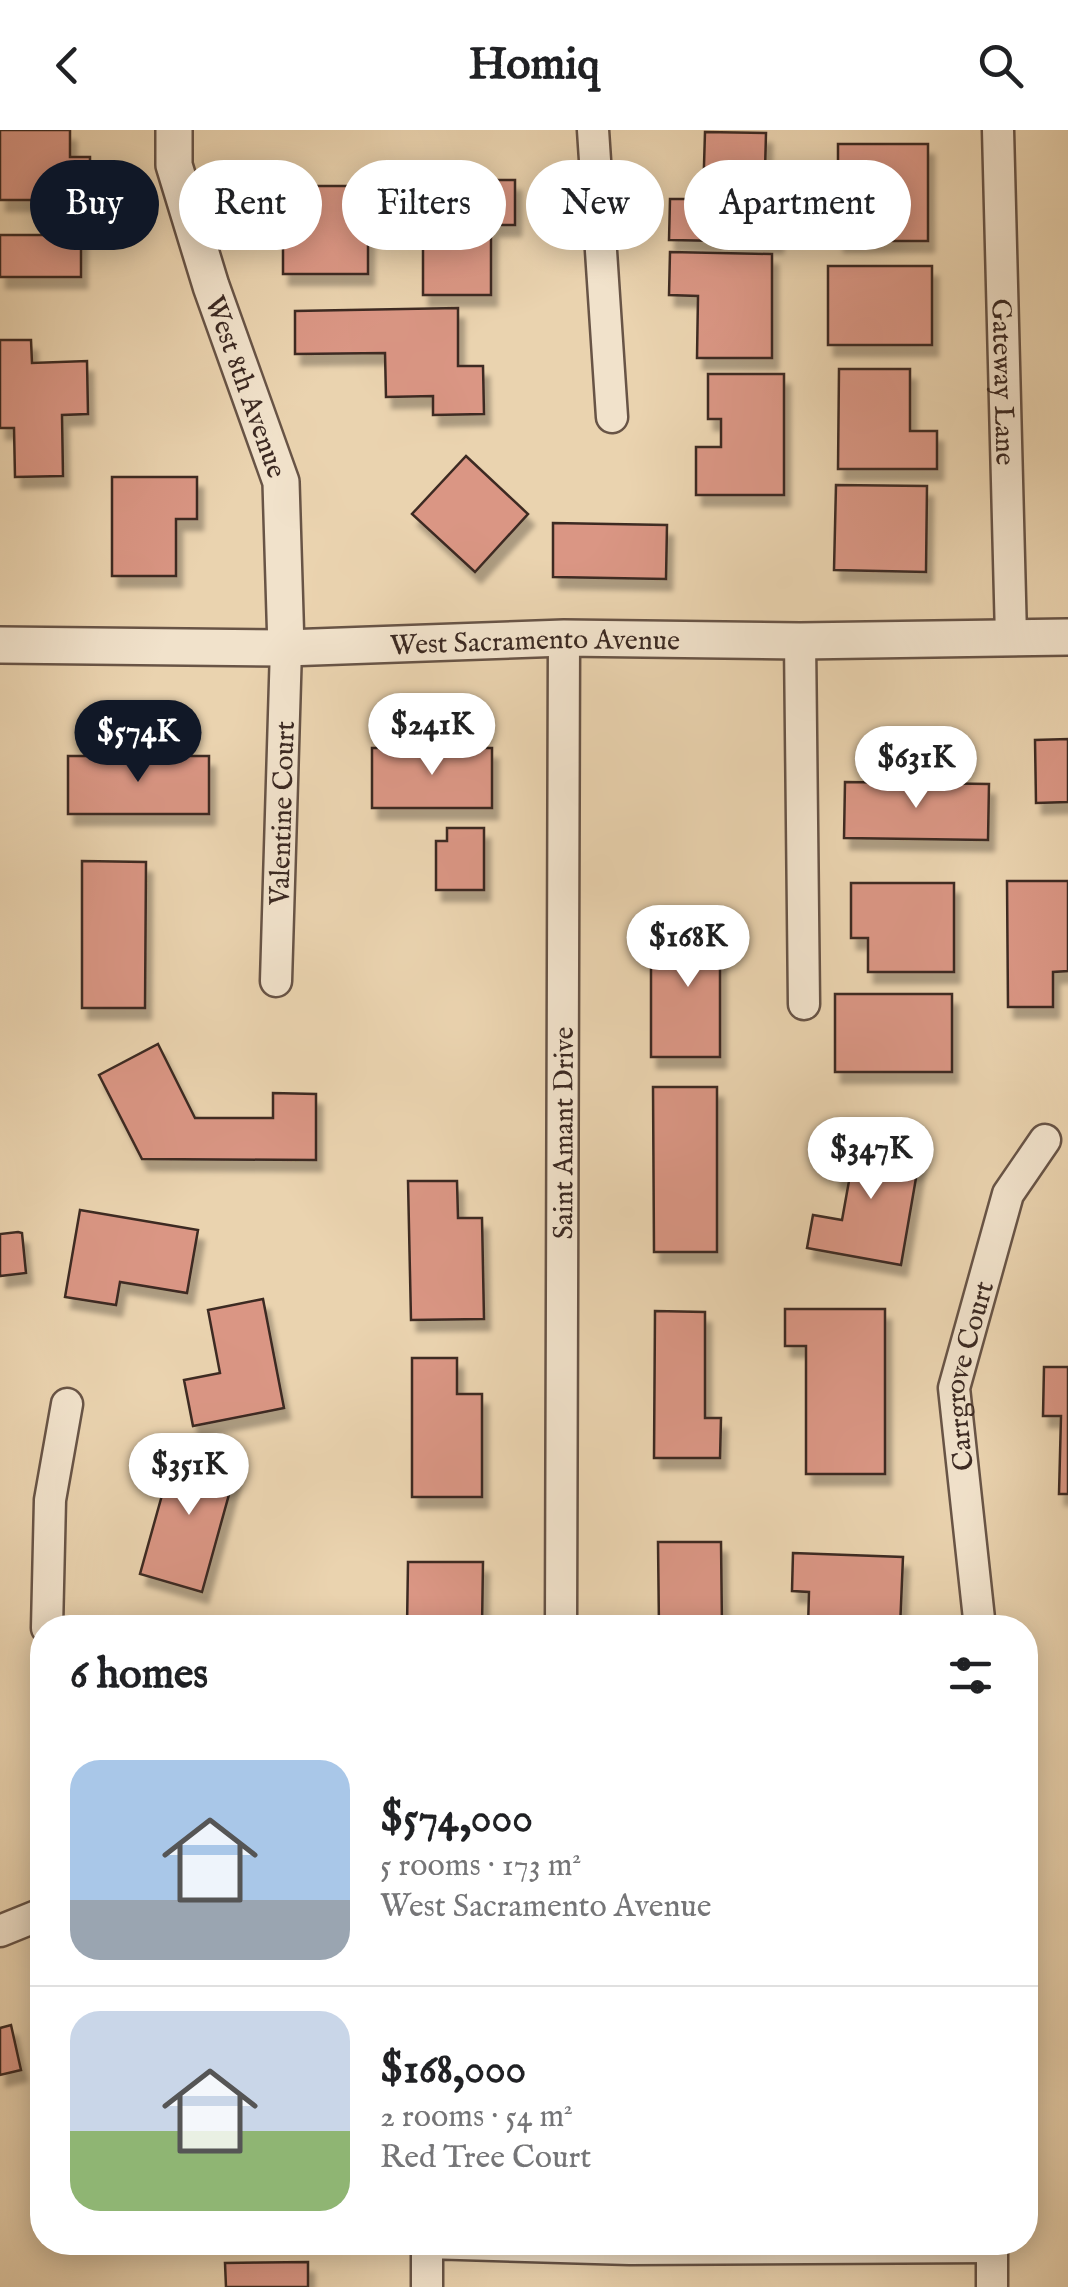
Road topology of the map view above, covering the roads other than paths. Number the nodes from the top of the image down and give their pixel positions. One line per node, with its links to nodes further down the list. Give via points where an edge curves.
1 (174, 130): 10 (street, West 8th Avenue, via 174,166 281,482)
2 (593, 130): 4 (street)
3 (998, 130): 5 (street, Gateway Lane)
4 (612, 417)
5 (1010, 636): 6 (street, West Sacramento Avenue); 8 (street, West Sacramento Avenue)
6 (1068, 636)
7 (564, 638): 8 (street, West Sacramento Avenue); 10 (street, West Sacramento Avenue); 16 (street, Saint Amant Drive)
8 (800, 641): 12 (street)
9 (0, 645): 10 (street, West Sacramento Avenue)
10 (286, 648): 11 (street, Valentine Court)
11 (276, 981)
12 (804, 1004)
13 (1045, 1140): 17 (street, Carrgrove Court, via 1008,1194 954,1388)
14 (67, 1404): 15 (street, via 50,1500)
15 (47, 1615)
16 (561, 1615)
17 (979, 1615)
18 (30, 1919): 19 (street)
19 (0, 1931)
20 (427, 2255): 22 (street)
21 (992, 2255): 23 (street)
22 (427, 2287)
23 (992, 2287)

